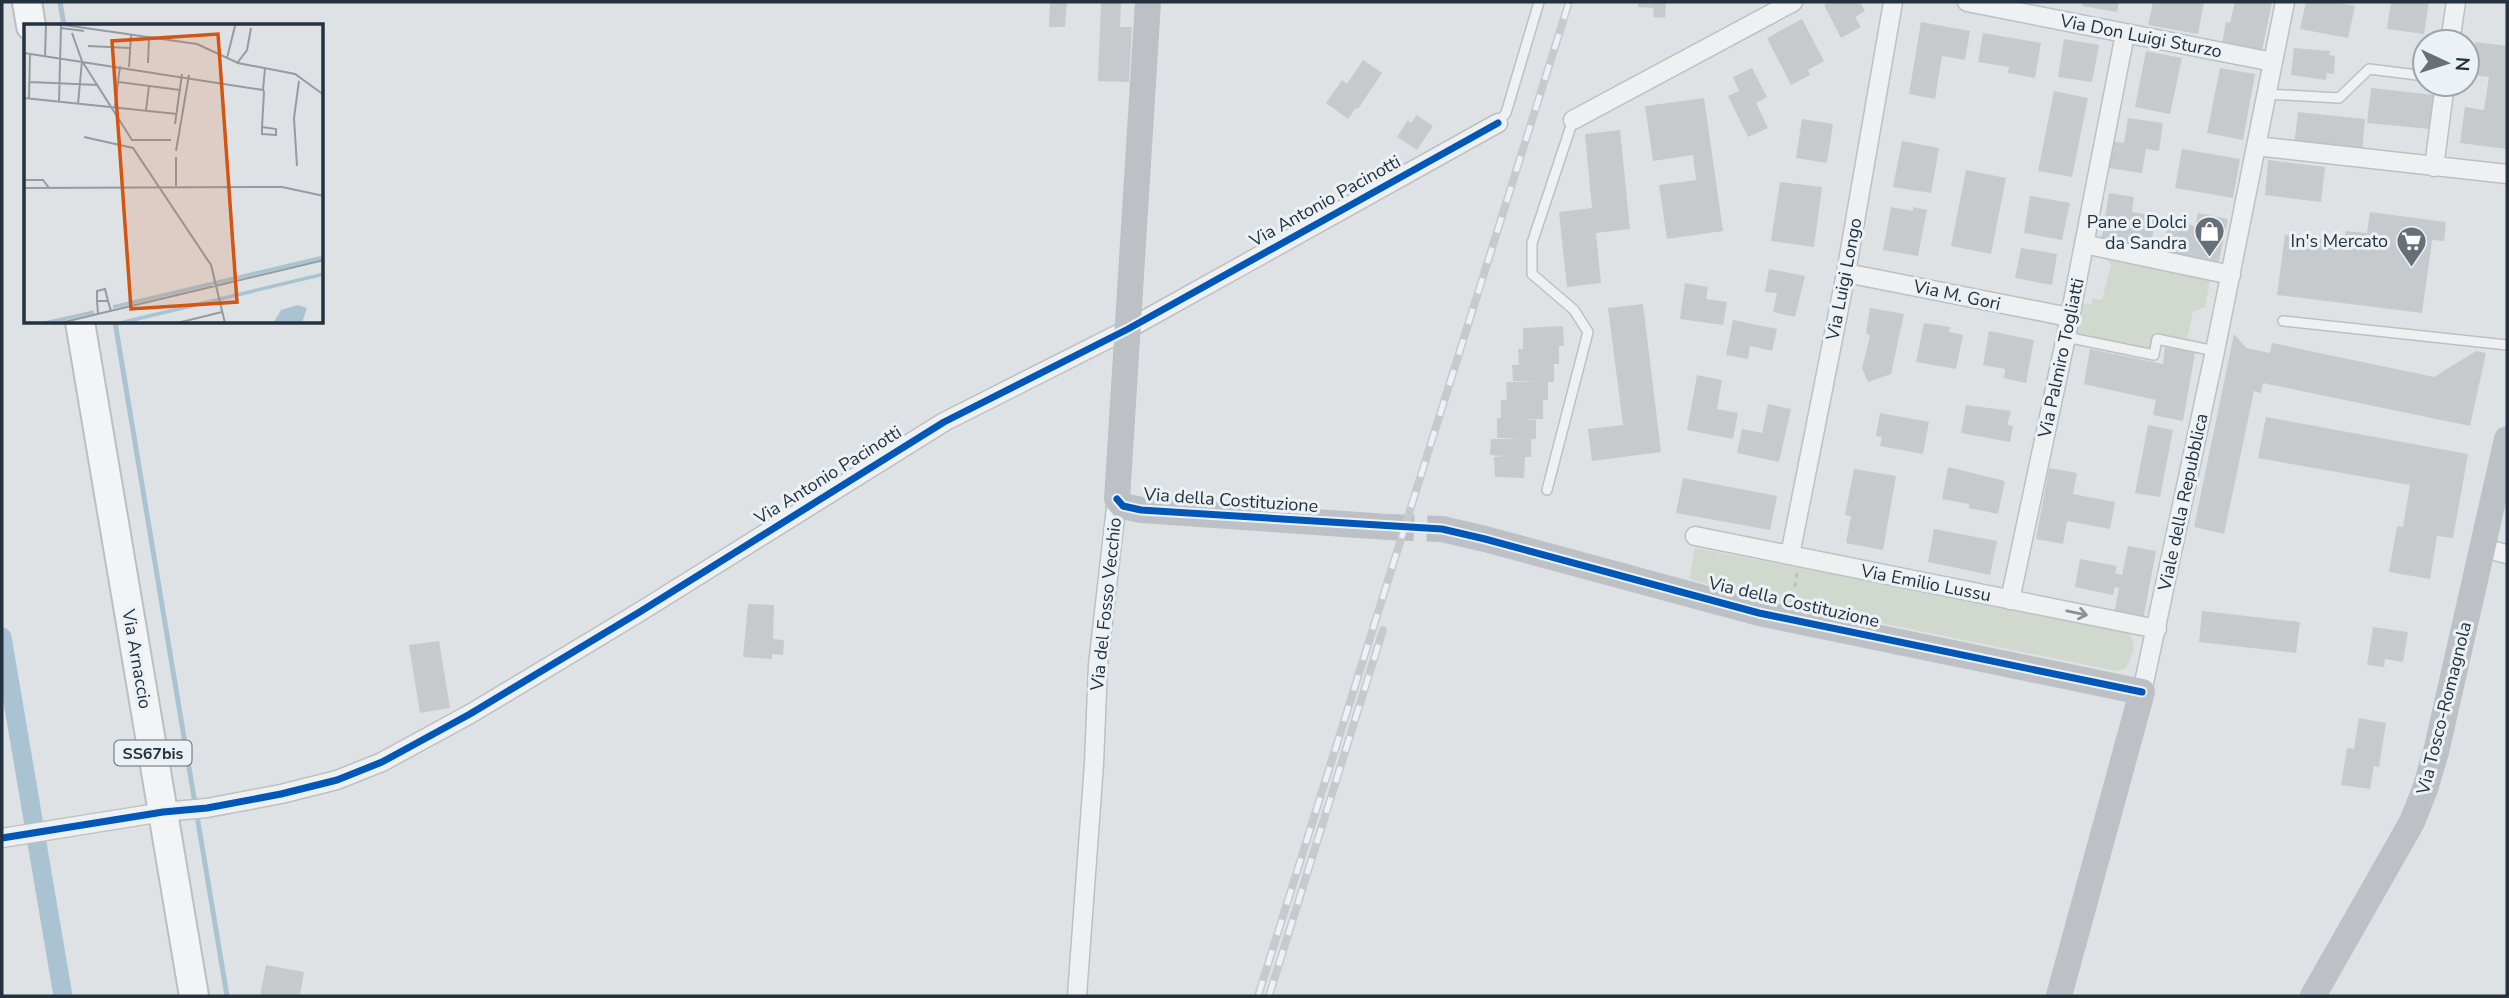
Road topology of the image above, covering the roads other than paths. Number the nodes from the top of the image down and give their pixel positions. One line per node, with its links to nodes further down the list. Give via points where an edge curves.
1 (27, 2): 9 (main road)
2 (1147, 2): 27 (street, Via del Fosso Vecchio)
3 (1539, 2): 17 (lane, Via Antonio Pacinotti, via 1506,113)
4 (1793, 2): 16 (street)
5 (1894, 2): 22 (street, Via Luigi Longo)
6 (1967, 2): 11 (street, Via Don Luigi Sturzo)
7 (2285, 2): 12 (street, Viale della Repubblica)
8 (2456, 2): 10 (street)
9 (31, 24)
10 (2452, 28)
11 (2125, 34): 12 (street, Via Don Luigi Sturzo); 21 (street, Via Palmiro Togliatti)
12 (2273, 62): 14 (street, Viale della Repubblica)
13 (2411, 74): 14 (lane, via 2369,69 2339,98)
14 (2266, 94): 18 (street, Viale della Repubblica)
15 (2443, 98): 19 (street)
16 (1573, 120): 32 (lane, via 1532,243 1532,274 1574,310 1588,332)
17 (1498, 123): 27 (street, Via Antonio Pacinotti)
18 (2256, 146): 19 (street); 23 (street, Viale della Repubblica)
19 (2434, 167): 20 (street)
20 (2507, 174)
21 (2084, 244): 23 (street); 24 (street, Via Palmiro Togliatti)
22 (1846, 273): 24 (street, Via M. Gori); 38 (street, Via Luigi Longo)
23 (2231, 275): 30 (street, Viale della Repubblica)
24 (2069, 317): 28 (street, Via Palmiro Togliatti)
25 (2283, 321): 29 (lane)
26 (80, 324): 42 (main road, Via Arnaccio / SS67bis)
27 (1128, 329): 33 (street, Via del Fosso Vecchio); 42 (street, Via Antonio Pacinotti, via 944,422 406,751 337,780)
28 (2066, 337): 30 (lane, via 2154,355 2157,338); 39 (street, Via Palmiro Togliatti)
29 (2507, 345)
30 (2215, 351): 40 (street, Viale della Repubblica)
31 (2507, 439): 37 (street, Via Tosco-Romagnola)
32 (1547, 490)
33 (1117, 499): 34 (street, Via della Costituzione, via 1123,506 1141,510); 45 (street, Via del Fosso Vecchio, via 1098,665)
34 (1388, 527)
35 (1442, 529): 41 (street, Via della Costituzione, via 1789,620)
36 (1695, 536): 38 (street, Via Emilio Lussu)
37 (2495, 551): 47 (street, Via Tosco-Romagnola, via 2422,797 2377,887)
38 (1795, 556): 39 (street, Via Emilio Lussu)
39 (2010, 600): 40 (street, Via Emilio Lussu, one-way to 40)
40 (2157, 629): 41 (street, Viale della Repubblica)
41 (2142, 692): 46 (street, Viale della Repubblica)
42 (175, 811): 43 (street, Via Antonio Pacinotti); 44 (main road, Via Arnaccio / SS67bis)
43 (2, 838)
44 (194, 996)
45 (1077, 996)
46 (2059, 996)
47 (2313, 996)

